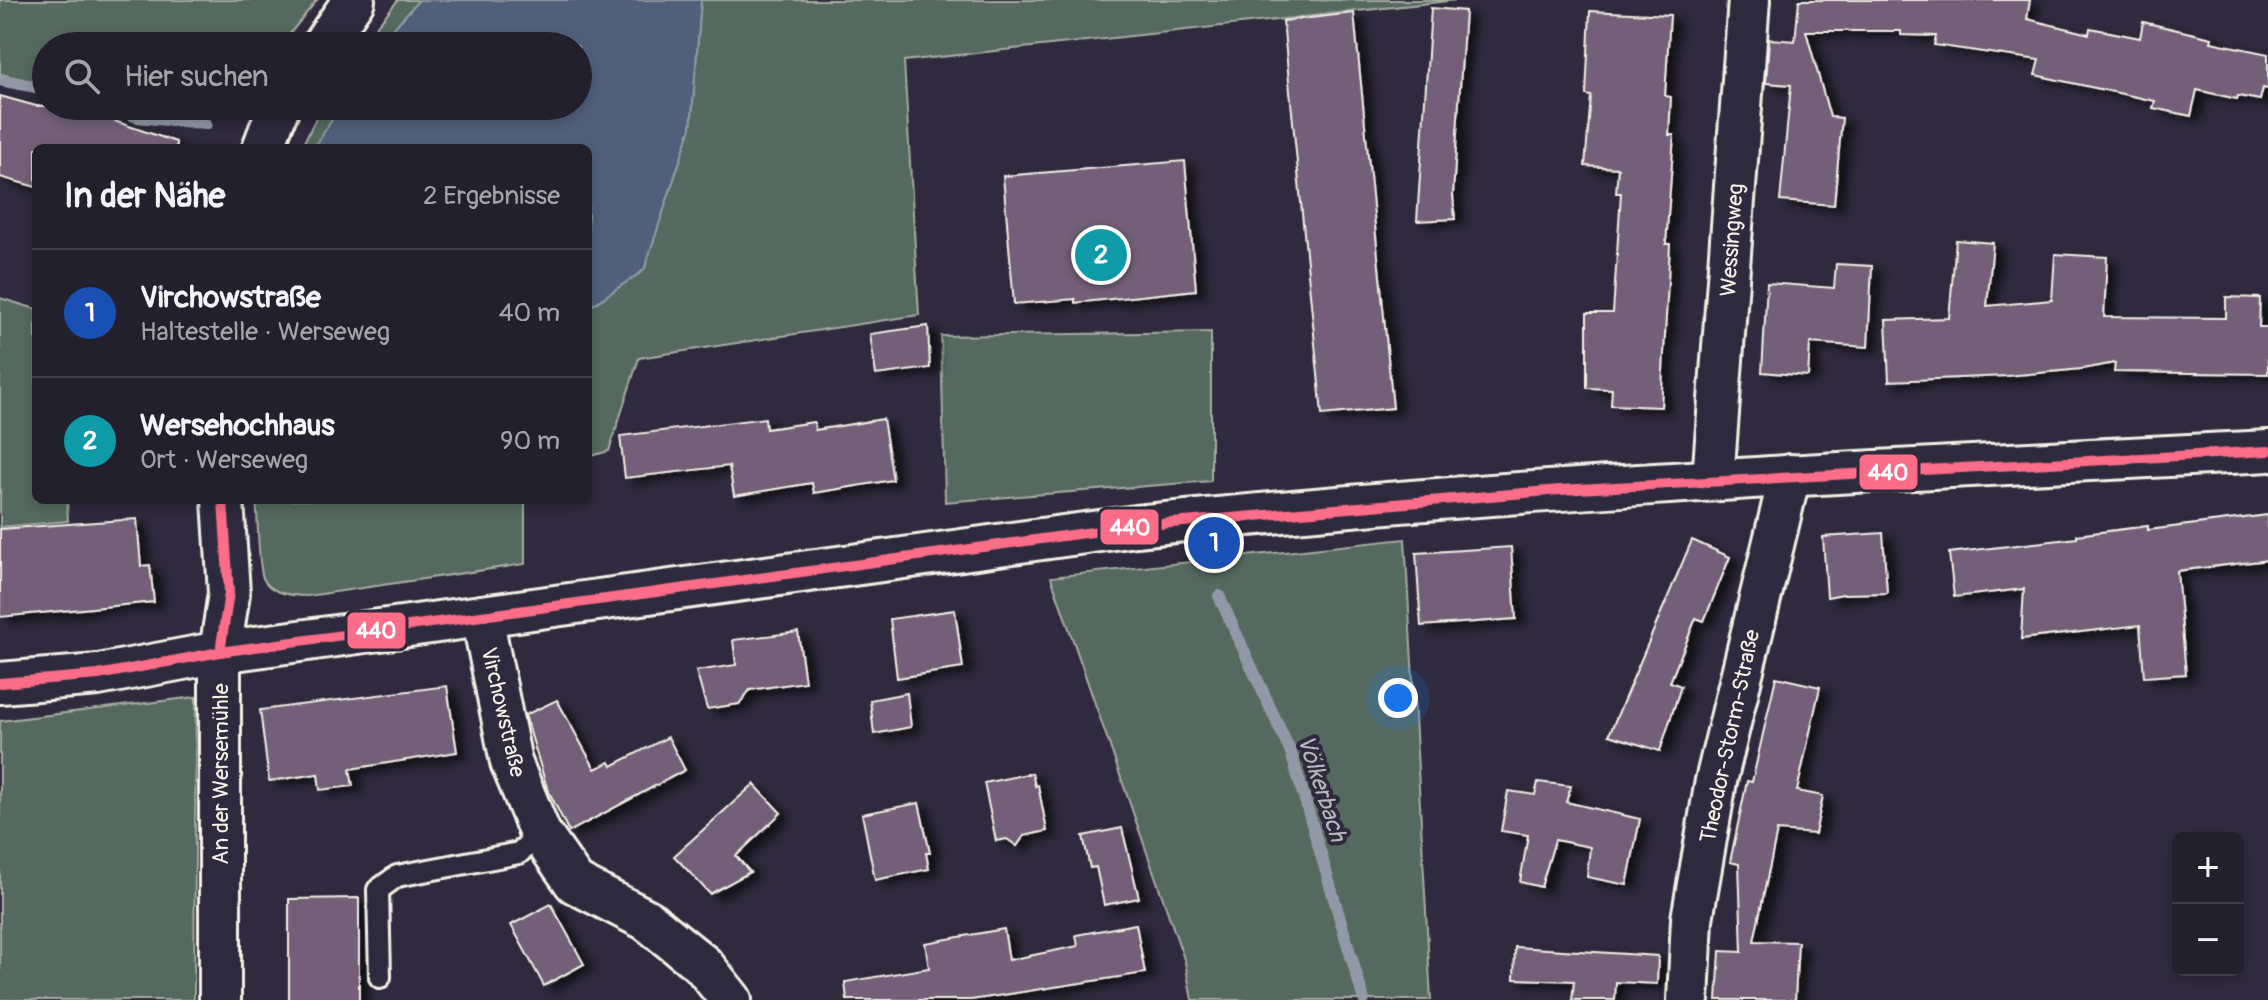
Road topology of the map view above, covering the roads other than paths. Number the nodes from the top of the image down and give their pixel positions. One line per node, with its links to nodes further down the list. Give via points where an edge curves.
1 (354, 0): 3 (street)
2 (1749, 0): 8 (street, Wessingweg)
3 (332, 32)
4 (274, 120): 5 (street)
5 (265, 144)
6 (2268, 451): 7 (street)
7 (1790, 475): 8 (street); 17 (street, Theodor-Storm-Straße, via 1716,781 1692,919)
8 (1713, 480): 10 (street, via 1446,497 1136,526)
9 (223, 504): 11 (street, An der Wersemühle, via 229,593)
10 (482, 616): 11 (street); 13 (street, Virchowstraße, via 511,762)
11 (220, 652): 12 (street, via 98,675); 15 (street, An der Wersemühle)
12 (0, 683)
13 (540, 833): 14 (lane, via 519,853 397,876 378,890); 16 (street, Virchowstraße, via 575,883 647,920 703,965)
14 (380, 977)
15 (220, 1000)
16 (731, 1000)
17 (1688, 1000)

